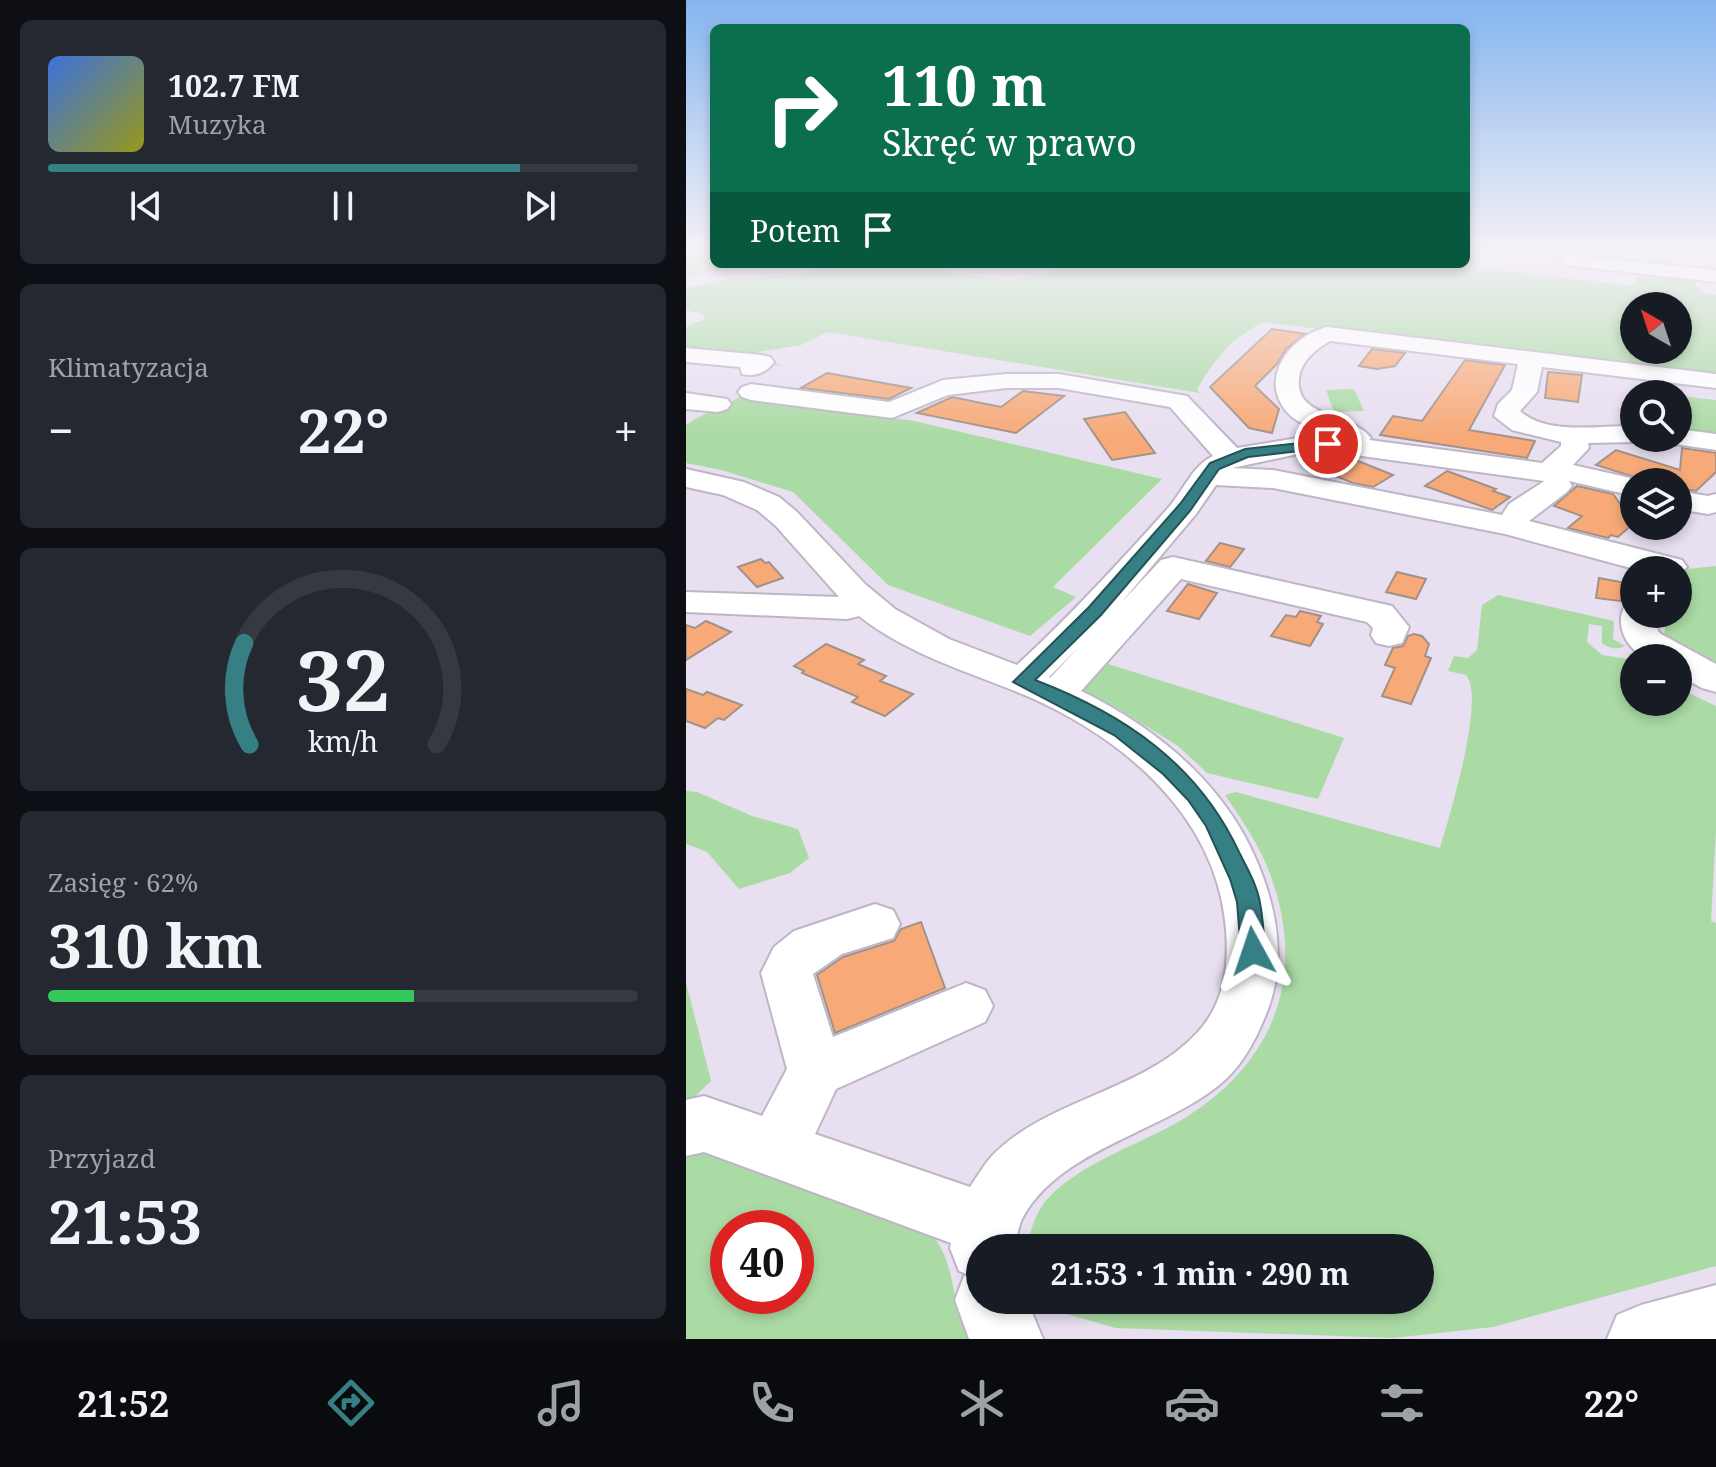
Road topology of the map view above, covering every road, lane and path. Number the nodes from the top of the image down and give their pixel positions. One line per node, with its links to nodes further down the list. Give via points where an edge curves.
1 (686, 355): 11 (street, via 762,362 751,380 892,410 943,388 1006,381 1059,381 1172,398 1210,439)
2 (1531, 360): 3 (street); 7 (street, via 1524,392 1507,416 1528,427); 10 (street, via 1327,334 1306,346 1286,373 1284,387 1312,419 1356,434)
3 (1716, 381)
4 (686, 401): 5 (street)
5 (718, 404)
6 (1620, 433): 7 (street)
7 (1574, 436): 13 (street, via 1575,448)
8 (1692, 439): 9 (street)
9 (1716, 442)
10 (1359, 446): 11 (street, via 1298,446); 13 (street)
11 (1219, 467): 17 (street); 26 (street, via 1095,611)
12 (686, 478): 20 (street, via 745,494 778,511)
13 (1554, 478): 14 (street); 17 (street)
14 (1620, 485)
15 (1692, 502): 16 (street)
16 (1716, 503)
17 (1510, 526): 18 (street)
18 (1620, 556)
19 (686, 602): 20 (street, via 847,608)
20 (862, 602): 26 (street, via 915,638)
21 (1637, 628): 23 (street)
22 (1389, 635): 26 (street, via 1391,627 1379,614 1173,567)
23 (1654, 644)
24 (1692, 666): 25 (street)
25 (1716, 680)
26 (1039, 688): 33 (street, via 1121,730 1196,795 1230,852 1248,902 1253,951 1239,1017 1207,1061 1167,1090 1031,1160 1005,1190)
27 (875, 924): 29 (street, via 819,943 790,962 787,973)
28 (966, 1006): 29 (street)
29 (816, 1071): 31 (street)
30 (695, 1126): 31 (street)
31 (776, 1151): 32 (street)
32 (979, 1234)
33 (985, 1234)
34 (993, 1314): 36 (street)
35 (1716, 1319): 37 (street)
36 (1009, 1339)
37 (1641, 1339)

